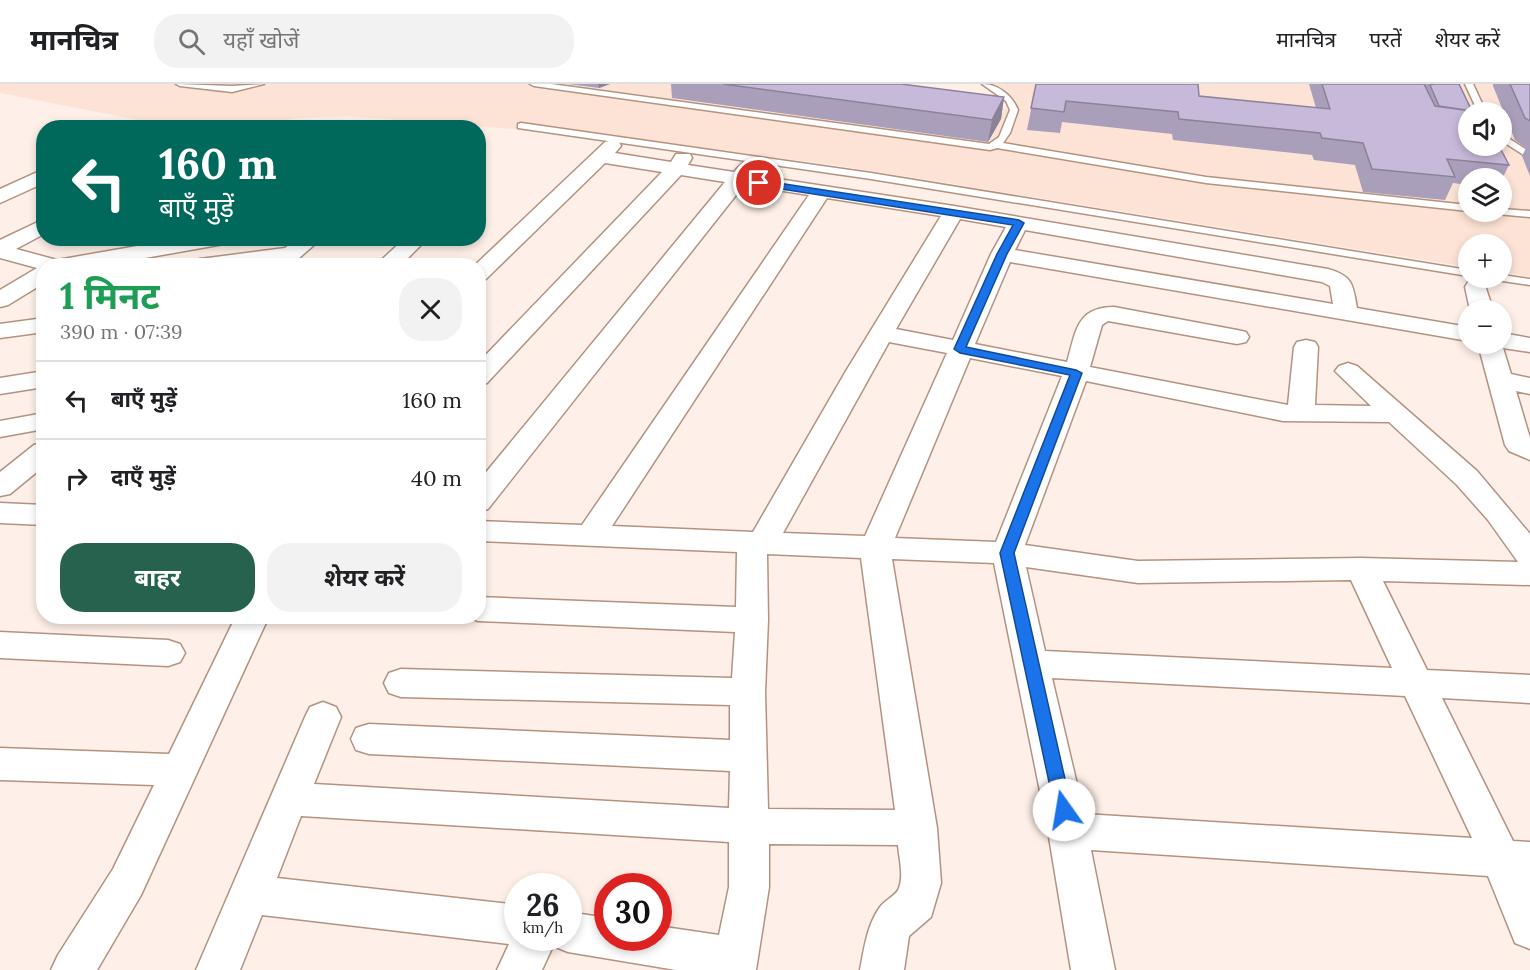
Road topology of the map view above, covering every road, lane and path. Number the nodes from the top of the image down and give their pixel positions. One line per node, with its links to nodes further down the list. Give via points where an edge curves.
1 (180, 84): 2 (lane, via 232,89)
2 (260, 84)
3 (534, 84): 9 (lane, via 954,143)
4 (986, 84): 9 (lane, via 1010,100 1014,110)
5 (1469, 84): 6 (lane)
6 (1477, 102)
7 (521, 126): 35 (lane, via 871,176)
8 (1512, 144): 10 (lane)
9 (997, 145): 16 (lane, via 1197,179)
10 (1530, 156)
11 (680, 163): 12 (street); 33 (street, via 606,151); 52 (street)
12 (744, 172): 14 (street); 66 (street)
13 (36, 180): 15 (street)
14 (821, 192): 17 (street); 70 (street)
15 (0, 197)
16 (1458, 207)
17 (954, 212): 20 (street); 45 (street)
18 (1512, 213): 19 (lane)
19 (1530, 214)
20 (1019, 223): 25 (street); 28 (street)
21 (36, 230): 26 (street)
22 (163, 246): 27 (street)
23 (301, 246): 30 (street)
24 (409, 246): 31 (street)
25 (1167, 247): 37 (street); 40 (street, via 1335,278 1341,283)
26 (0, 250): 32 (street)
27 (107, 254): 29 (street)
28 (1002, 254): 37 (street); 50 (street)
29 (90, 258)
30 (286, 258)
31 (395, 258)
32 (36, 260)
33 (486, 266)
34 (36, 278): 39 (street)
35 (1458, 278)
36 (1512, 280): 38 (lane)
37 (1157, 281): 40 (street); 41 (street)
38 (1530, 282)
39 (0, 300)
40 (1346, 313): 44 (street)
41 (1151, 320): 46 (street); 54 (street, via 1114,314 1096,317 1091,322)
42 (36, 326): 43 (street)
43 (0, 331)
44 (1458, 332)
45 (882, 333): 50 (street); 71 (street)
46 (1237, 337)
47 (1512, 342): 48 (street)
48 (1530, 345)
49 (1306, 347): 59 (street)
50 (960, 349): 54 (street); 72 (street)
51 (1493, 354): 56 (street)
52 (486, 369)
53 (1348, 371): 60 (street)
54 (1076, 373): 59 (street); 73 (street)
55 (36, 380): 57 (street)
56 (1501, 380): 58 (street); 63 (street, via 1519,446)
57 (0, 386)
58 (1530, 386)
59 (1300, 413): 60 (street)
60 (1397, 414): 74 (street, via 1475,486)
61 (36, 422): 62 (street)
62 (0, 429)
63 (1530, 451)
64 (36, 458): 65 (street)
65 (0, 487)
66 (486, 491)
67 (0, 514): 68 (street)
68 (36, 515)
69 (486, 531): 70 (street)
70 (589, 537): 71 (street)
71 (757, 543): 72 (street); 78 (street)
72 (875, 548): 73 (street); 94 (street)
73 (1007, 553): 75 (street, via 1138,572); 82 (street)
74 (1530, 556)
75 (1361, 569): 76 (street); 84 (street)
76 (1530, 574)
77 (486, 609): 78 (street)
78 (752, 620): 86 (street)
79 (249, 624): 91 (street)
80 (0, 645): 81 (street)
81 (168, 653)
82 (1031, 664): 84 (street); 95 (street)
83 (401, 683): 86 (street)
84 (1418, 685): 85 (street); 96 (street)
85 (1530, 689)
86 (748, 692): 89 (street)
87 (323, 717): 92 (street)
88 (369, 739): 89 (street)
89 (748, 756): 93 (street)
90 (0, 764): 91 (street)
91 (178, 770): 103 (street, via 126,882)
92 (289, 799): 93 (street); 97 (street)
93 (749, 826): 94 (street); 102 (street, via 749,887)
94 (917, 828): 106 (street, via 920,892 916,903 893,921)
95 (1068, 831): 96 (street); 107 (street)
96 (1516, 859): 99 (street)
97 (249, 894): 98 (street); 104 (street)
98 (504, 923)
99 (1530, 929)
100 (582, 935): 102 (street)
101 (528, 951): 105 (street)
102 (735, 964)
103 (73, 970)
104 (218, 970)
105 (519, 970)
106 (882, 970)
107 (1093, 970)

